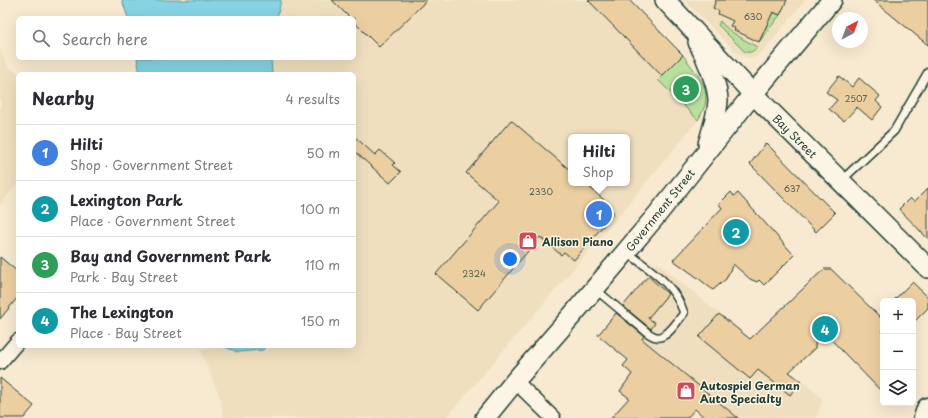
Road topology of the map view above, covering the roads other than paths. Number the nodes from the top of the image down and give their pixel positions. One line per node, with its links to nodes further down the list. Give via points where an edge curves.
1 (665, 0): 3 (main road, Bay Street)
2 (832, 0): 5 (main road, Government Street)
3 (690, 27): 5 (main road, Bay Street); 6 (main road, via 705,55 717,90 716,119)
4 (928, 72): 7 (lane, via 894,130)
5 (753, 94): 6 (main road, Government Street); 7 (main road, Bay Street)
6 (706, 153): 8 (main road, Government Street)
7 (841, 182): 9 (main road, Bay Street)
8 (626, 251): 10 (main road, Government Street); 10 (lane, via 664,282 677,296 684,313 664,336 659,338 648,333)
9 (928, 268)
10 (595, 289): 13 (main road, Government Street)
11 (16, 342): 12 (street)
12 (0, 362)
13 (515, 381): 15 (main road, Government Street); 16 (street)
14 (928, 409): 17 (main road)
15 (485, 418)
16 (553, 418)
17 (925, 418)

